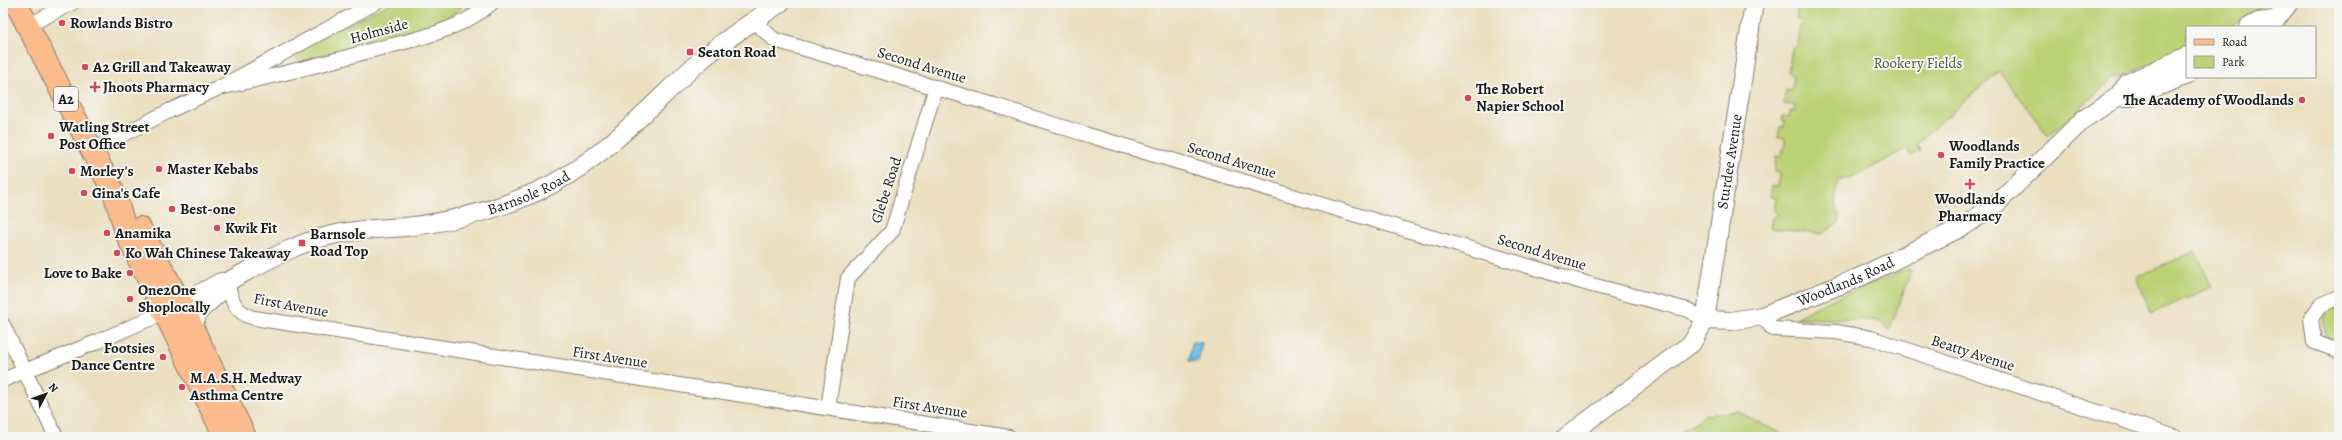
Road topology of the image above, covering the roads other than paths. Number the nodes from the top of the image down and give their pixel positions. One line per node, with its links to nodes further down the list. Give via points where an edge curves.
1 (16, 3): 10 (main road, A2)
2 (72, 3): 10 (street)
3 (375, 3): 12 (street, Holmside)
4 (492, 3): 14 (street, Holmside, via 477,16 435,34)
5 (780, 3): 8 (street, Barnsole Road)
6 (1754, 3): 24 (street, Sturdee Avenue)
7 (2289, 3): 9 (street)
8 (754, 21): 16 (street, Second Avenue, via 775,40); 20 (street, Barnsole Road, via 702,59 602,152 545,188 502,206 470,215 427,224 355,231 325,237 279,255)
9 (2272, 23): 11 (street, via 2258,22)
10 (29, 25): 19 (main road, A2)
11 (2251, 26)
12 (283, 54): 14 (street); 17 (street, Holmside)
13 (2186, 56): 18 (street, Woodlands Road, via 2128,83)
14 (291, 72): 17 (street, Holmside)
15 (2186, 75): 18 (street, Woodlands Road, via 2132,97)
16 (936, 87): 24 (street, Second Avenue, via 1081,133 1569,278 1688,310); 30 (street, Glebe Road, via 892,231 848,278)
17 (219, 88): 19 (street, Holmside)
18 (2117, 98): 23 (street, Woodlands Road, via 2084,119 1996,204 1964,226 1860,278)
19 (93, 150): 22 (main road, A2, via 115,195 140,228)
20 (227, 282): 22 (street, Barnsole Road, via 221,282); 26 (street, Barnsole Road, via 226,288 200,311); 30 (street, First Avenue, via 232,301 241,312 254,318)
21 (2339, 296): 27 (street, via 2321,305 2311,318 2315,343)
22 (173, 308): 26 (main road, A2); 28 (street); 32 (main road, A2)
23 (1762, 316): 24 (street, Woodlands Road, via 1731,321); 36 (street, Beatty Avenue, via 1772,329 1836,332 1871,338)
24 (1705, 320): 35 (street, via 1692,343)
25 (3, 325): 28 (street)
26 (192, 327): 33 (main road, A2)
27 (2339, 351)
28 (26, 372): 29 (street); 31 (street)
29 (3, 380)
30 (828, 408): 34 (street, First Avenue)
31 (56, 437)
32 (225, 437)
33 (245, 437)
34 (1009, 437)
35 (1566, 437)
36 (2175, 437)

